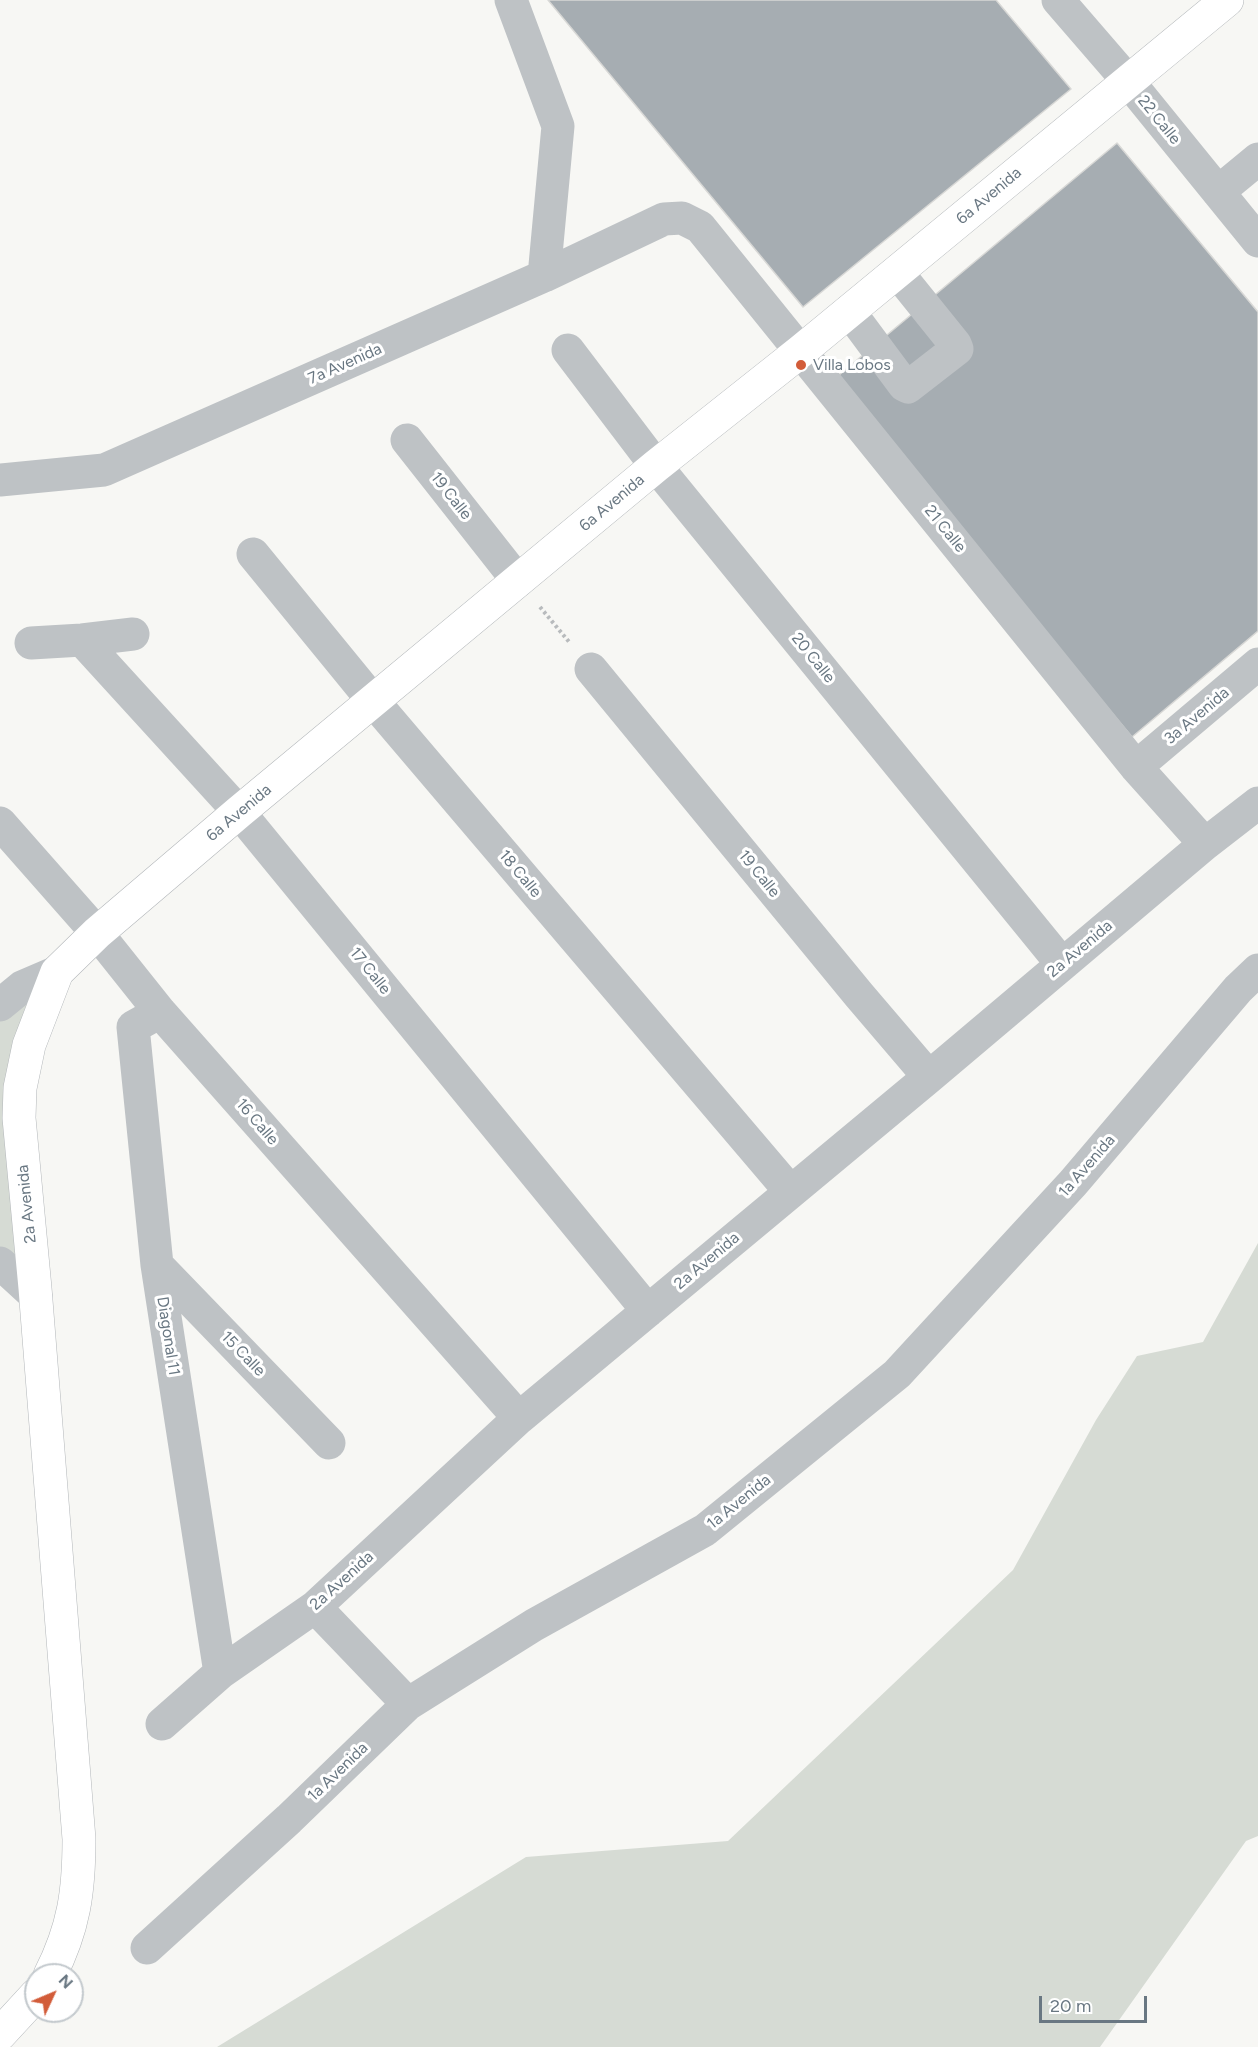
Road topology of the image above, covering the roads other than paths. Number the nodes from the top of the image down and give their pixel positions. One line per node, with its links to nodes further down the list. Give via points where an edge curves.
1 (511, 0): 10 (street, via 558,126)
2 (1058, 0): 4 (street, 22 Calle)
3 (1227, 0): 4 (main road, 6a Avenida)
4 (1128, 81): 6 (street, 22 Calle); 9 (main road, 6a Avenida)
5 (1258, 159): 6 (street)
6 (1218, 192): 8 (street, 22 Calle)
7 (682, 218): 10 (street, 7a Avenida, via 664,219); 13 (street, 21 Calle, via 700,227)
8 (1258, 242)
9 (897, 272): 11 (main road, 6a Avenida); 11 (street, via 957,346 911,387 904,385)
10 (544, 276): 16 (street, 7a Avenida, via 104,470)
11 (849, 311): 13 (main road, 6a Avenida)
12 (568, 350): 15 (street, 20 Calle)
13 (801, 351): 15 (main road, 6a Avenida); 25 (street, 21 Calle)
14 (407, 440): 18 (street, 19 Calle)
15 (657, 466): 18 (main road, 6a Avenida); 31 (street, 20 Calle)
16 (0, 480)
17 (253, 554): 24 (street, 18 Calle)
18 (518, 581): 24 (main road, 6a Avenida)
19 (133, 634): 20 (street)
20 (82, 640): 21 (street); 27 (street, 17 Calle)
21 (31, 643)
22 (1258, 664): 25 (street, 3a Avenida)
23 (591, 669): 36 (street, 19 Calle)
24 (374, 702): 27 (main road, 6a Avenida); 37 (street, 18 Calle)
25 (1136, 767): 29 (street, 21 Calle)
26 (1258, 803): 29 (street, 2a Avenida)
27 (239, 812): 30 (main road, 6a Avenida); 41 (street, 17 Calle)
28 (0, 822): 30 (street, 16 Calle)
29 (1205, 844): 31 (street, 2a Avenida)
30 (97, 933): 33 (main road, 6a Avenida); 35 (street, 16 Calle)
31 (1062, 964): 36 (street, 2a Avenida)
32 (1258, 970): 46 (street, 1a Avenida, via 1074,1183 897,1374 705,1530 534,1625)
33 (57, 972): 34 (street, 6a Avenida, via 22,987); 40 (main road, 2a Avenida, via 29,1045 20,1088 21,1153)
34 (0, 1005)
35 (160, 1012): 39 (street, Diagonal 11, via 134,1027); 42 (street, 16 Calle)
36 (929, 1077): 37 (street, 2a Avenida)
37 (790, 1191): 41 (street, 2a Avenida)
38 (0, 1263): 40 (street)
39 (157, 1264): 43 (street, 15 Calle); 45 (street, Diagonal 11)
40 (36, 1296): 49 (main road, 2a Avenida, via 79,1839 74,1913)
41 (648, 1311): 42 (street, 2a Avenida)
42 (519, 1418): 44 (street, 2a Avenida)
43 (329, 1443)
44 (315, 1607): 45 (street, 2a Avenida); 46 (street)
45 (220, 1673): 47 (street, 2a Avenida)
46 (408, 1704): 48 (street, 1a Avenida)
47 (162, 1724)
48 (147, 1948)
49 (56, 1963)
50 (24, 2008): 51 (main road)
51 (0, 2034)

